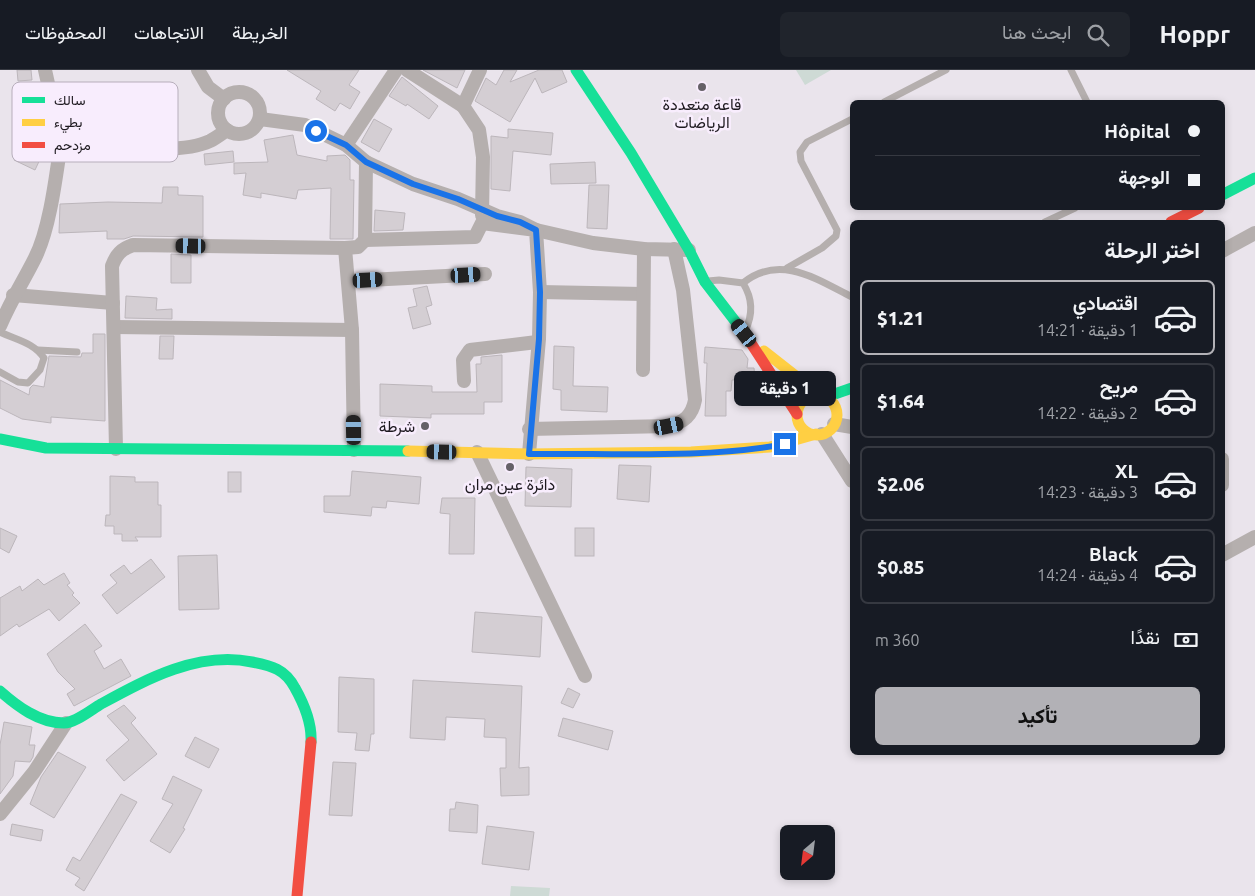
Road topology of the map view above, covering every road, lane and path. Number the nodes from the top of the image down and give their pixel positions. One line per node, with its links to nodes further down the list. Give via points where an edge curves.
1 (198, 70): 8 (street, via 208,87)
2 (396, 70): 15 (street)
3 (407, 70): 11 (street)
4 (480, 70): 11 (street)
5 (576, 70): 34 (main road)
6 (946, 70): 9 (lane)
7 (1071, 70): 10 (lane)
8 (224, 98): 12 (street, via 237,92 250,95 259,106); 14 (street, via 218,112)
9 (888, 100)
10 (1086, 100)
11 (462, 106): 21 (street, via 479,130 483,157)
12 (260, 119): 14 (street, via 246,133); 15 (street, via 305,126)
13 (850, 120): 35 (lane, via 807,142 800,152 801,161 837,230 836,236 822,248)
14 (227, 130): 16 (street, via 210,141)
15 (346, 145): 18 (street)
16 (178, 147)
17 (58, 162): 42 (street, via 36,257)
18 (366, 162): 21 (street, via 431,191); 29 (street)
19 (1255, 178): 20 (main road)
20 (1225, 193)
21 (481, 208): 26 (street); 27 (street)
22 (1071, 210): 24 (lane)
23 (1195, 210): 25 (main road)
24 (1049, 220)
25 (1175, 220)
26 (482, 224): 27 (street); 29 (street, via 475,237)
27 (536, 230): 31 (street, via 592,243); 40 (street)
28 (1255, 233): 33 (street)
29 (365, 240): 30 (street, via 358,247)
30 (345, 248): 37 (street); 44 (street, via 133,245 116,256 112,266)
31 (644, 249): 32 (street); 41 (street)
32 (674, 249): 34 (street); 63 (street, via 683,290 694,400 693,410 687,418 669,426)
33 (1225, 249)
34 (689, 250): 38 (main road)
35 (787, 268): 39 (lane, via 768,271); 43 (lane)
36 (485, 274): 37 (street)
37 (349, 281): 47 (street)
38 (705, 282): 39 (lane); 49 (main road)
39 (743, 283): 49 (lane, via 752,309)
40 (540, 292): 41 (street); 50 (street)
41 (642, 294): 53 (street)
42 (13, 295): 44 (street); 45 (street)
43 (850, 296)
44 (113, 303): 46 (street)
45 (0, 326)
46 (114, 326): 47 (street); 68 (street)
47 (352, 330): 69 (street)
48 (0, 332): 51 (lane)
49 (747, 336): 57 (main road); 59 (main road)
50 (537, 342): 55 (street, via 470,350 463,360); 63 (street)
51 (38, 350): 52 (lane); 54 (lane, via 44,358 40,370 28,384)
52 (77, 352)
53 (643, 370)
54 (0, 372)
55 (464, 380)
56 (850, 389): 57 (main road)
57 (823, 396): 59 (main road, via 804,400); 60 (main road, via 834,404)
58 (850, 412): 60 (main road)
59 (797, 415): 61 (main road); 65 (main road, via 802,428)
60 (835, 422): 62 (street); 65 (main road)
61 (787, 426)
62 (850, 426)
63 (529, 429): 71 (street)
64 (776, 434): 67 (main road)
65 (819, 434): 67 (main road, via 785,444); 72 (street)
66 (0, 439): 68 (main road, via 46,448)
67 (754, 448): 71 (main road)
68 (116, 449): 69 (main road)
69 (354, 450): 70 (main road)
70 (477, 452): 71 (main road); 75 (street)
71 (529, 454)
72 (850, 478)
73 (1255, 536): 74 (street)
74 (1225, 553)
75 (585, 676)
76 (0, 691): 77 (main road, via 28,713 52,722)
77 (66, 723): 78 (street, via 34,772); 79 (main road, via 183,664 227,658 252,660 283,670 298,691 312,730)
78 (0, 814)
79 (297, 896)

